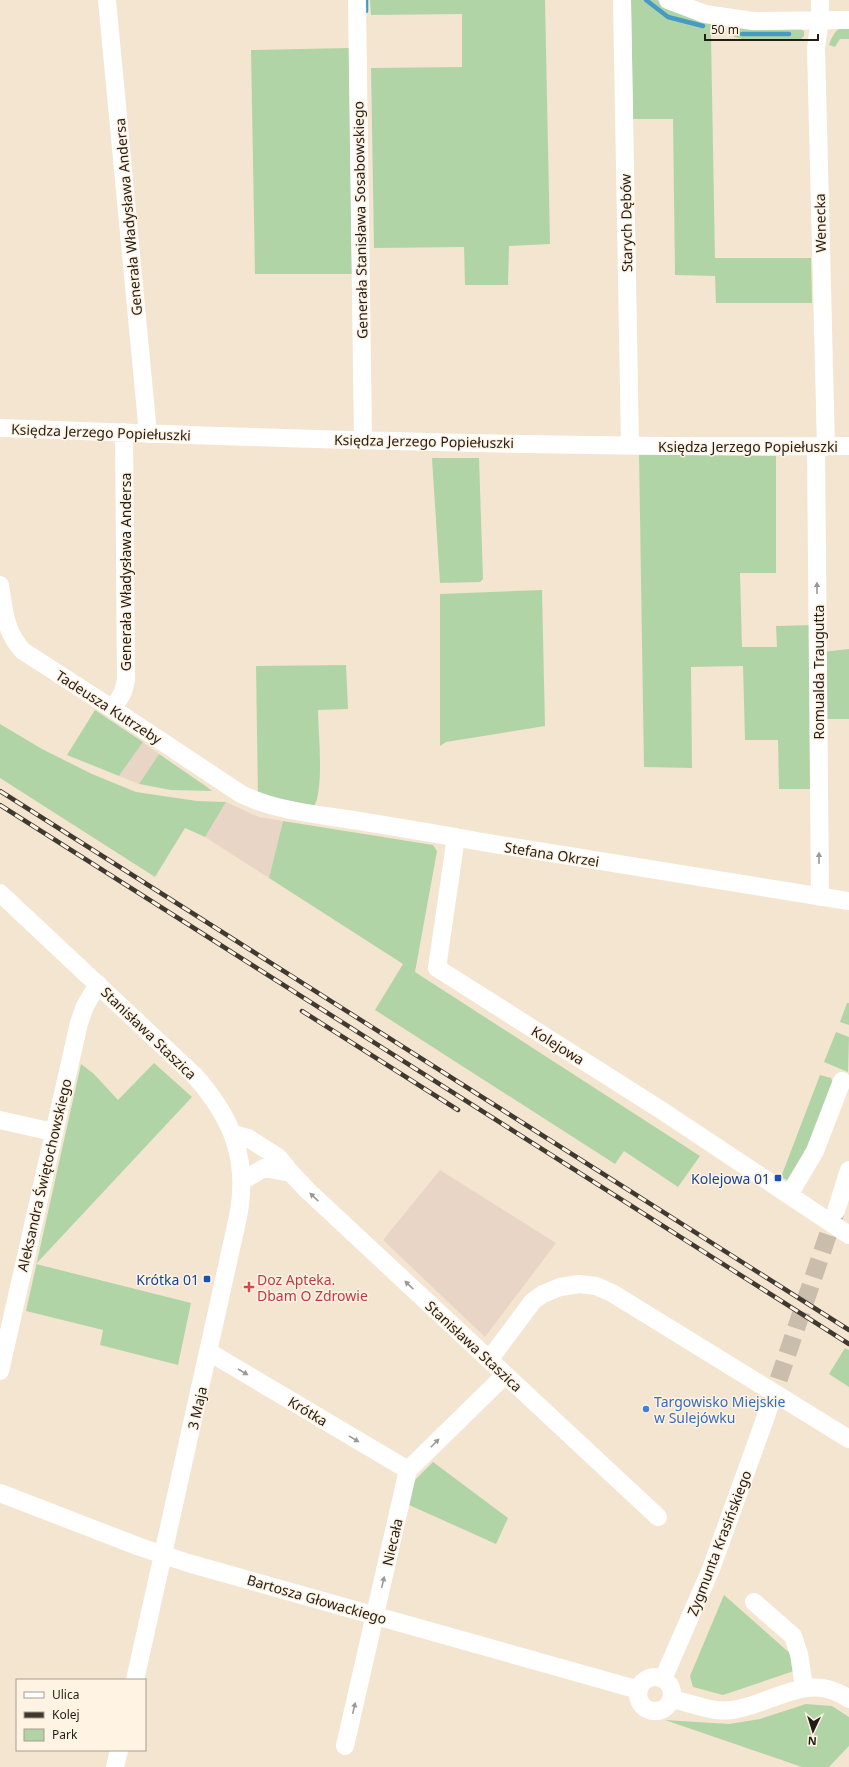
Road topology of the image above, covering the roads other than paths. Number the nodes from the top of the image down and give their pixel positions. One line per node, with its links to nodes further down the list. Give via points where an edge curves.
1 (107, 0): 10 (street, Generała Władysława Andersa)
2 (357, 0): 11 (street, Generała Stanisława Sosabowskiego)
3 (622, 0): 12 (street, Starych Dębów)
4 (668, 0): 6 (street, via 705,14 746,20)
5 (820, 0): 6 (street, Wenecka)
6 (820, 20): 7 (street); 14 (street, Wenecka, via 816,48)
7 (849, 20)
8 (0, 428): 9 (street, Księdza Jerzego Popiełuszki)
9 (124, 432): 10 (street, Księdza Jerzego Popiełuszki); 16 (street, Generała Władysława Andersa, via 126,680)
10 (148, 434): 11 (street, Księdza Jerzego Popiełuszki)
11 (363, 440): 12 (street, Księdza Jerzego Popiełuszki)
12 (630, 446): 14 (street, Księdza Jerzego Popiełuszki)
13 (849, 446): 14 (street, Księdza Jerzego Popiełuszki)
14 (821, 447): 20 (street, Romualda Traugutta, one-way to 14)
15 (0, 585): 16 (street, Tadeusza Kutrzeby, via 6,625 23,652)
16 (113, 709): 17 (street, Tadeusza Kutrzeby)
17 (256, 802): 18 (street, Stefana Okrzei, via 283,809)
18 (456, 837): 20 (street, Stefana Okrzei); 30 (street, Kolejowa, via 437,968 661,1110)
19 (0, 893): 22 (street, Stanisława Staszica)
20 (820, 897): 21 (street, Stefana Okrzei)
21 (849, 901)
22 (98, 984): 25 (street, Aleksandra Świętochowskiego, via 85,1006 79,1023); 26 (street, Stanisława Staszica, via 195,1076 216,1102)
23 (842, 1081): 30 (street, via 815,1151)
24 (0, 1120): 25 (street)
25 (53, 1132): 35 (street, Aleksandra Świętochowskiego)
26 (233, 1134): 28 (street, Stanisława Staszica, via 248,1138 278,1157); 29 (street, 3 Maja, via 240,1157)
27 (849, 1170): 31 (street)
28 (290, 1173): 29 (street, via 264,1168); 34 (street, Stanisława Staszica, one-way to 28)
29 (242, 1181): 33 (street, 3 Maja, via 238,1217)
30 (789, 1195): 32 (street)
31 (836, 1211)
32 (849, 1234)
33 (209, 1352): 39 (street, Krótka, one-way to 39); 42 (street, 3 Maja)
34 (489, 1360): 36 (street, Stanisława Staszica); 38 (street, via 533,1301 560,1287 578,1284 596,1286 612,1293)
35 (0, 1371)
36 (505, 1375): 39 (street, one-way to 36); 41 (street, Stanisława Staszica)
37 (770, 1405): 46 (street, Zygmunta Krasińskiego, via 711,1569)
38 (849, 1439)
39 (408, 1470): 44 (street, Niecała, one-way to 39)
40 (0, 1493): 42 (street, Bartosza Głowackiego)
41 (658, 1517)
42 (164, 1555): 44 (street, Bartosza Głowackiego); 45 (street, 3 Maja)
43 (754, 1602): 47 (street, via 792,1636 800,1654)
44 (375, 1615): 48 (street, Bartosza Głowackiego); 51 (street, Niecała, one-way to 44)
45 (135, 1679)
46 (663, 1679): 48 (street, via 648,1679); 49 (street, via 671,1688)
47 (804, 1688): 49 (street, via 731,1710 706,1708); 50 (street, via 829,1689)
48 (639, 1690): 49 (street, via 642,1706 652,1711 662,1710)
49 (672, 1699)
50 (849, 1699)
51 (345, 1746)
52 (119, 1751): 53 (street)
53 (115, 1767)

